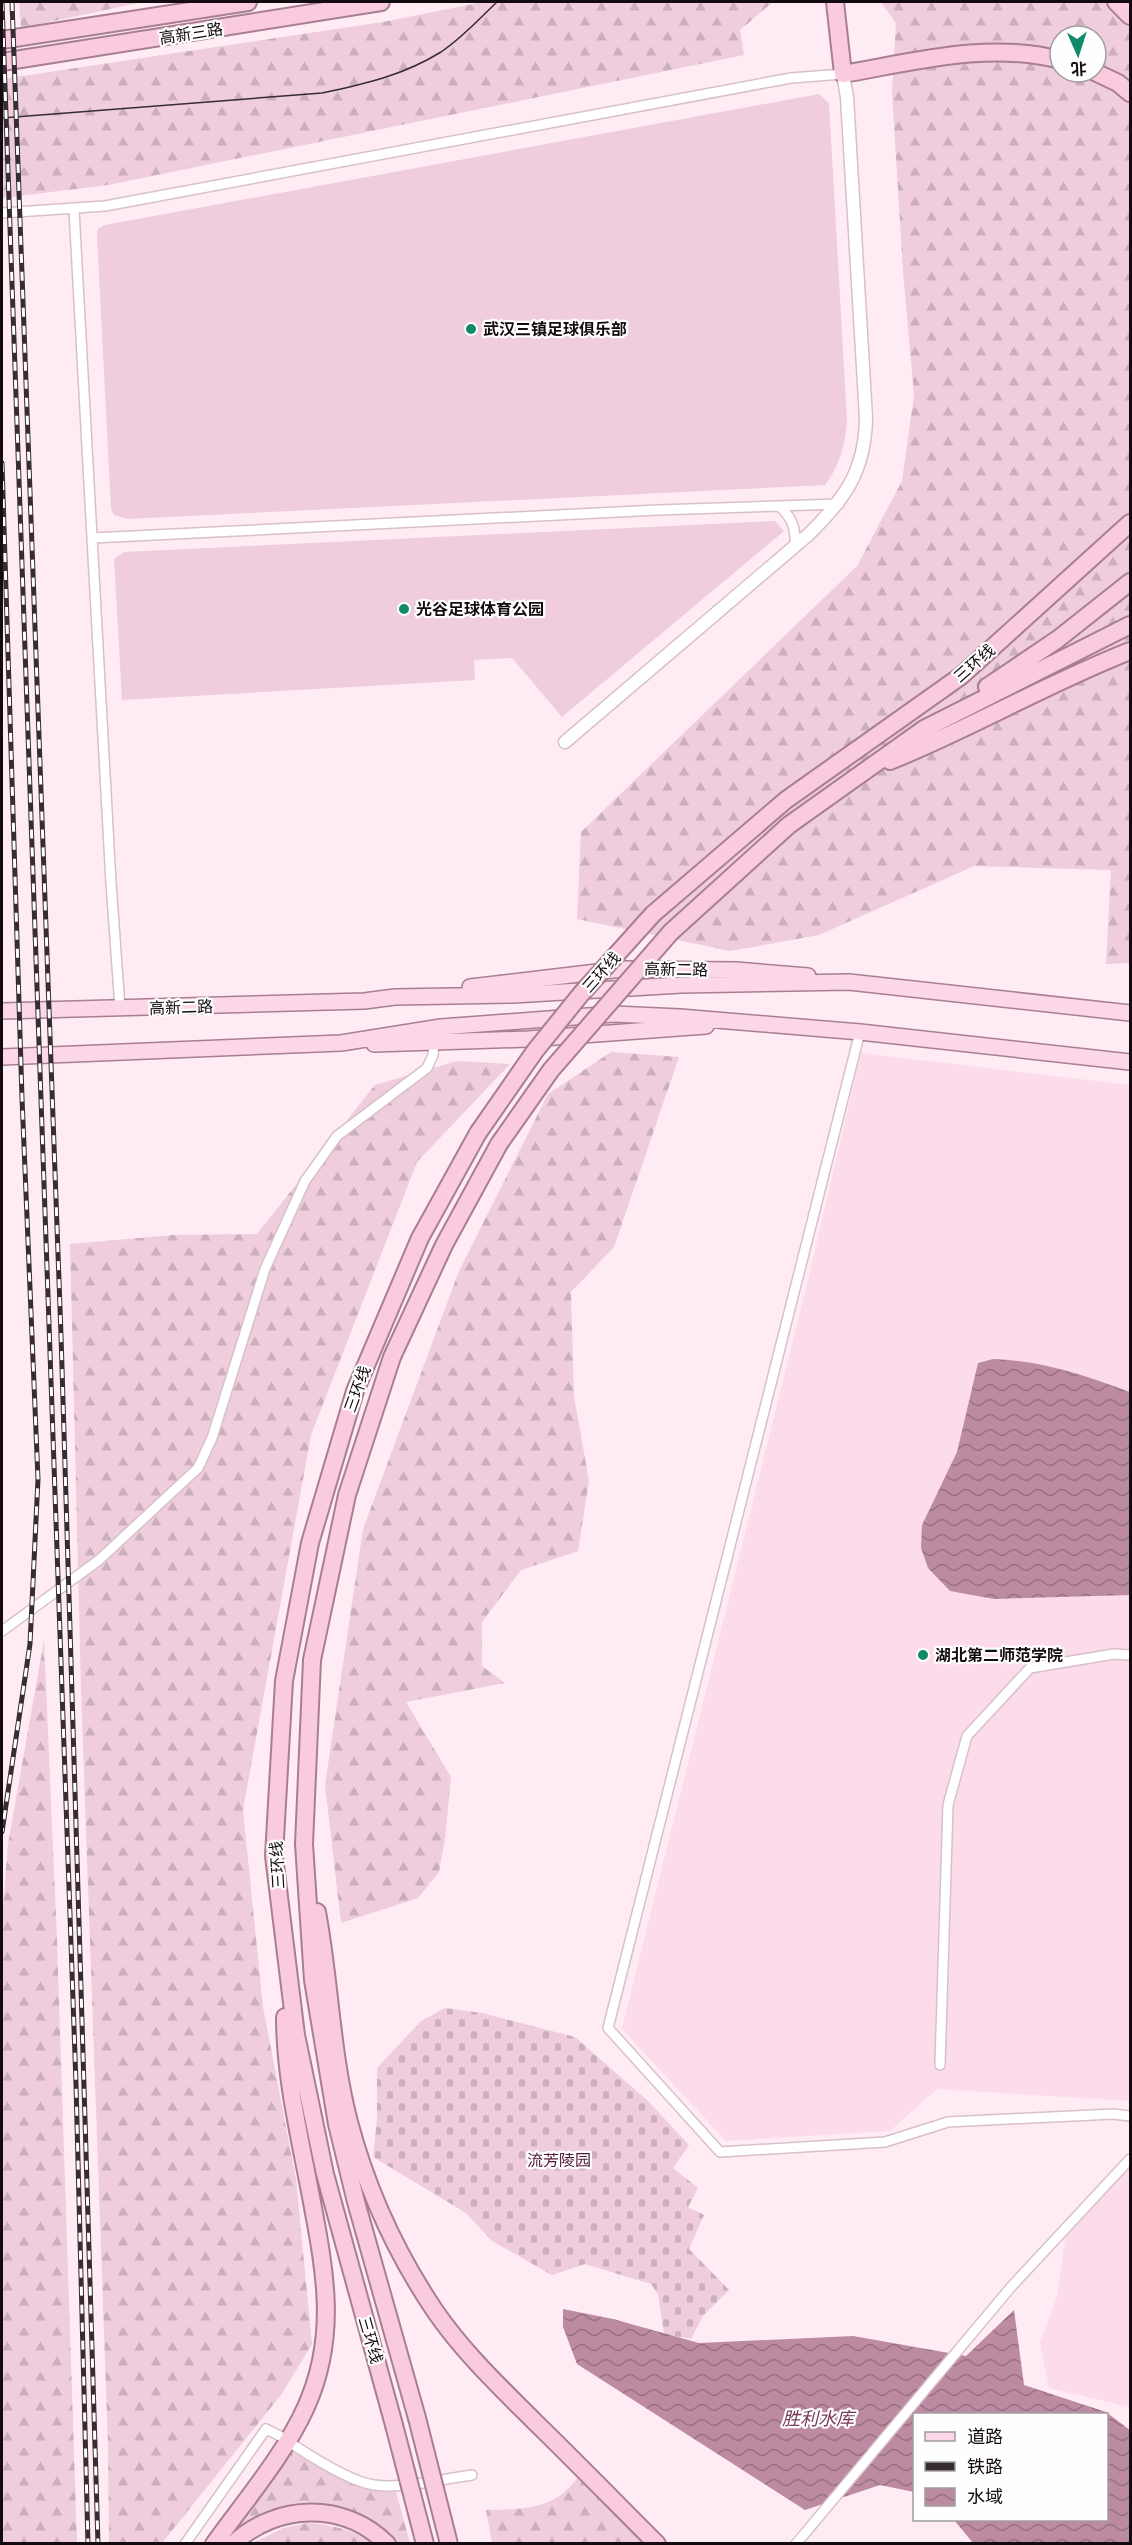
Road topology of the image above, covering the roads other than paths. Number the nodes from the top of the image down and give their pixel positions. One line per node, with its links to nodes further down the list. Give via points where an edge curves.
1 (248, 2): 6 (highway, 高新三路)
2 (381, 2): 8 (highway, 高新三路)
3 (835, 2): 9 (highway)
4 (1116, 2): 5 (highway)
5 (1131, 16)
6 (2, 40)
7 (1048, 58): 9 (highway, via 1020,54 957,55)
8 (2, 62)
9 (843, 74): 12 (street, via 791,78); 14 (street, via 866,418 863,453)
10 (1108, 78): 11 (highway)
11 (1131, 93)
12 (74, 210): 13 (street); 18 (street)
13 (2, 213)
14 (839, 504): 15 (street); 19 (street)
15 (779, 506): 18 (street); 19 (street, via 794,526)
16 (1131, 507): 20 (highway)
17 (1131, 523): 20 (highway, 三环线)
18 (92, 538): 27 (street)
19 (795, 546): 25 (street)
20 (1095, 555): 39 (highway, 三环线, bridge, via 961,676 786,800 653,914 535,1051 478,1133 420,1238 355,1391 310,1544 284,1681 274,1856)
21 (1131, 582): 24 (highway, via 1058,639)
22 (1131, 625): 24 (highway, 三环线)
23 (1131, 651): 26 (highway, via 1043,687 916,751)
24 (924, 729): 26 (highway, 三环线)
25 (565, 742)
26 (862, 773): 38 (highway, 三环线, bridge, via 789,825 671,932 551,1070 499,1144 444,1245 392,1357 347,1495 312,1660)
27 (120, 1008): 28 (main road, 高新二路); 29 (main road, 高新二路, via 849,982)
28 (2, 1011)
29 (1131, 1013)
30 (739, 1022): 31 (main road); 32 (main road, via 528,1039); 33 (main road, via 614,1014 441,1027)
31 (860, 1032): 35 (main road); 41 (street, via 608,2028 720,2152 885,2142 948,2122)
32 (435, 1042): 33 (main road); 36 (street, via 427,1068 337,1136 305,1181 265,1269 212,1438 198,1468 99,1560)
33 (341, 1043): 34 (main road)
34 (2, 1057)
35 (1131, 1062)
36 (2, 1631)
37 (1131, 1655): 40 (street, via 1114,1654 1030,1668 967,1736 948,1805)
38 (304, 1844): 51 (highway, 三环线, bridge, via 313,1980 327,2075 359,2213); 52 (highway, via 349,2121 397,2248 436,2312 459,2341 504,2392)
39 (285, 1938): 47 (highway, via 285,2038 326,2279 325,2340 314,2385 296,2426); 50 (highway, 三环线, bridge, via 310,2111)
40 (940, 2065)
41 (1131, 2116)
42 (1131, 2159): 53 (street, via 1011,2288)
43 (280, 2436): 46 (street, via 266,2429)
44 (295, 2446): 45 (street, via 322,2464 372,2485 396,2486)
45 (472, 2475)
46 (184, 2544)
47 (214, 2544)
48 (233, 2544): 49 (highway, via 270,2520 310,2511 348,2519)
49 (387, 2544)
50 (425, 2544)
51 (449, 2544)
52 (657, 2544)
53 (796, 2544)

